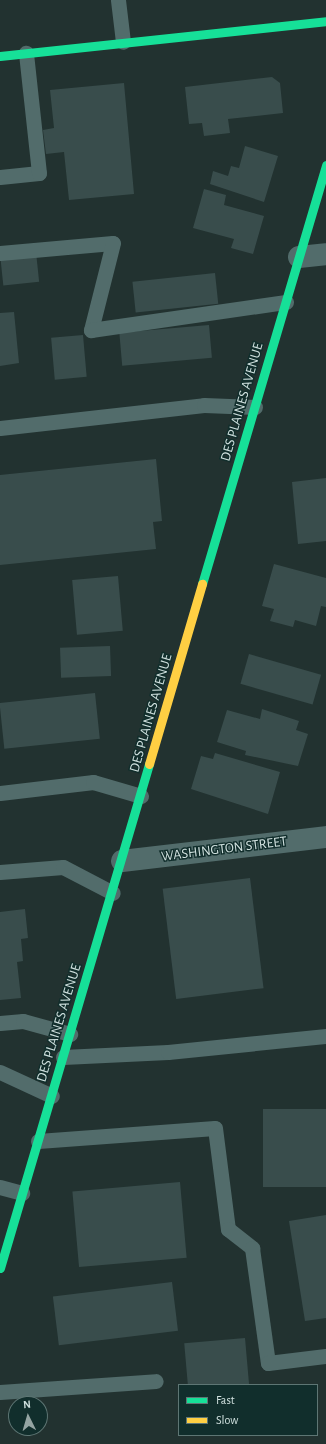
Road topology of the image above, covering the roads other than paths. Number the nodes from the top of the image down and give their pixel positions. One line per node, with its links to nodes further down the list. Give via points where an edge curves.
1 (118, 0): 3 (lane)
2 (326, 21): 3 (street)
3 (122, 42): 4 (street)
4 (26, 53): 5 (street); 7 (lane, via 39,173)
5 (0, 56)
6 (326, 165): 10 (street, DES PLAINES AVENUE)
7 (0, 177)
8 (0, 253): 11 (lane, via 113,243 90,330)
9 (326, 254): 10 (street)
10 (299, 257): 11 (street, DES PLAINES AVENUE)
11 (286, 302): 12 (street, DES PLAINES AVENUE)
12 (255, 407): 13 (lane, via 204,405); 15 (street, DES PLAINES AVENUE)
13 (0, 428)
14 (0, 793): 15 (lane, via 93,782)
15 (141, 796): 17 (street, DES PLAINES AVENUE)
16 (326, 837): 17 (street, WASHINGTON STREET)
17 (122, 861): 19 (street, DES PLAINES AVENUE)
18 (0, 872): 19 (lane, via 62,867)
19 (113, 892): 21 (street, DES PLAINES AVENUE)
20 (0, 1023): 21 (lane, via 23,1021)
21 (70, 1034): 23 (street, DES PLAINES AVENUE)
22 (326, 1036): 23 (lane, via 168,1052)
23 (63, 1057): 25 (street, DES PLAINES AVENUE)
24 (0, 1072): 25 (lane)
25 (52, 1096): 26 (street, DES PLAINES AVENUE)
26 (38, 1141): 28 (street, DES PLAINES AVENUE); 30 (lane, via 215,1128 228,1229 252,1248 268,1363)
27 (0, 1187): 28 (lane)
28 (22, 1193): 29 (street, DES PLAINES AVENUE)
29 (0, 1267)
30 (326, 1356)
31 (156, 1380): 32 (lane)
32 (0, 1392)

